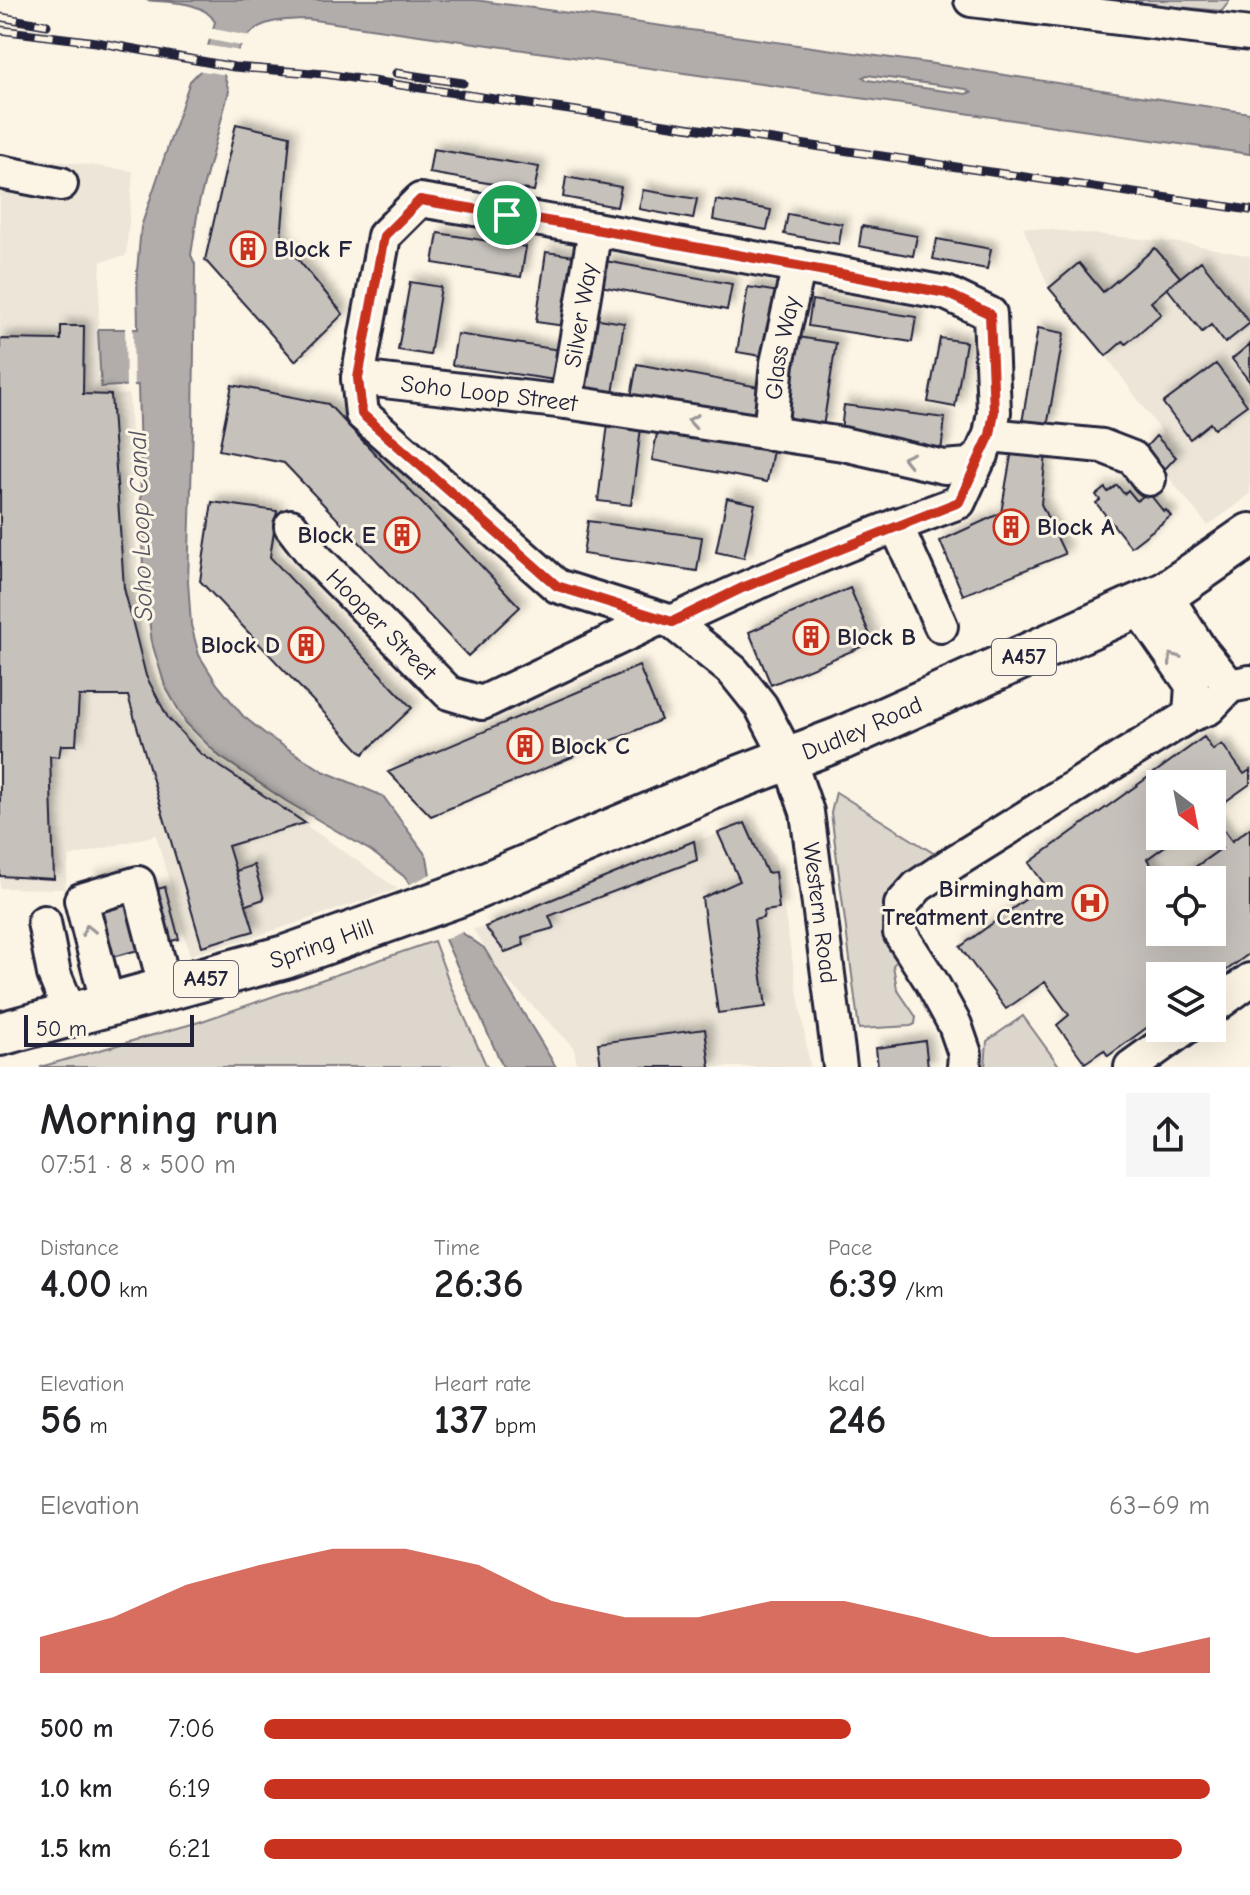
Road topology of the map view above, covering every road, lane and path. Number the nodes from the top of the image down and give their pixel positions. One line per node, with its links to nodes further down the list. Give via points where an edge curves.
1 (971, 0): 2 (street)
2 (1122, 10): 3 (street)
3 (1250, 34)
4 (0, 172): 5 (street)
5 (61, 184)
6 (595, 229): 7 (street, Hooper Street); 8 (street, Hooper Street, via 420,200 384,236); 9 (street, Silver Way)
7 (799, 265): 10 (street, Glass Way, via 777,363); 11 (street, Hooper Street, via 946,293 990,314 994,412)
8 (358, 378): 9 (street, Soho Loop Street); 17 (street, via 362,414 557,586)
9 (566, 402): 10 (street, Soho Loop Street, one-way to 9)
10 (770, 433): 11 (street, Soho Loop Street, one-way to 10, via 969,465 944,467)
11 (986, 445): 12 (street, via 1102,446 1133,458); 13 (street, Hooper Street, via 959,502)
12 (1149, 479)
13 (896, 525): 17 (street, Hooper Street); 18 (street)
14 (291, 526): 17 (street, Hooper Street, via 449,693 482,703)
15 (1250, 535): 16 (main road, Dudley Road / A457)
16 (1151, 600): 19 (street); 20 (street, one-way to 16, via 1192,685); 21 (main road, Dudley Road / A457)
17 (665, 621): 21 (street, Western Road, via 733,671 761,706)
18 (941, 626)
19 (1240, 684): 20 (street, via 1209,708)
20 (1190, 715): 31 (street, via 954,862 918,886 901,905 900,933 955,1025)
21 (789, 760): 22 (main road, Dudley Road / A457); 30 (street, Western Road, via 807,812)
22 (409, 914): 25 (main road, Spring Hill / A457, via 285,957)
23 (44, 922): 27 (street, via 54,974)
24 (1250, 980): 26 (street)
25 (166, 990): 27 (main road, Spring Hill / A457); 27 (street, one-way to 25, via 81,900 138,883)
26 (1226, 998)
27 (89, 1010): 28 (main road, Spring Hill / A457)
28 (0, 1034)
29 (1166, 1042): 32 (street)
30 (840, 1067)
31 (964, 1067)
32 (1131, 1067)

